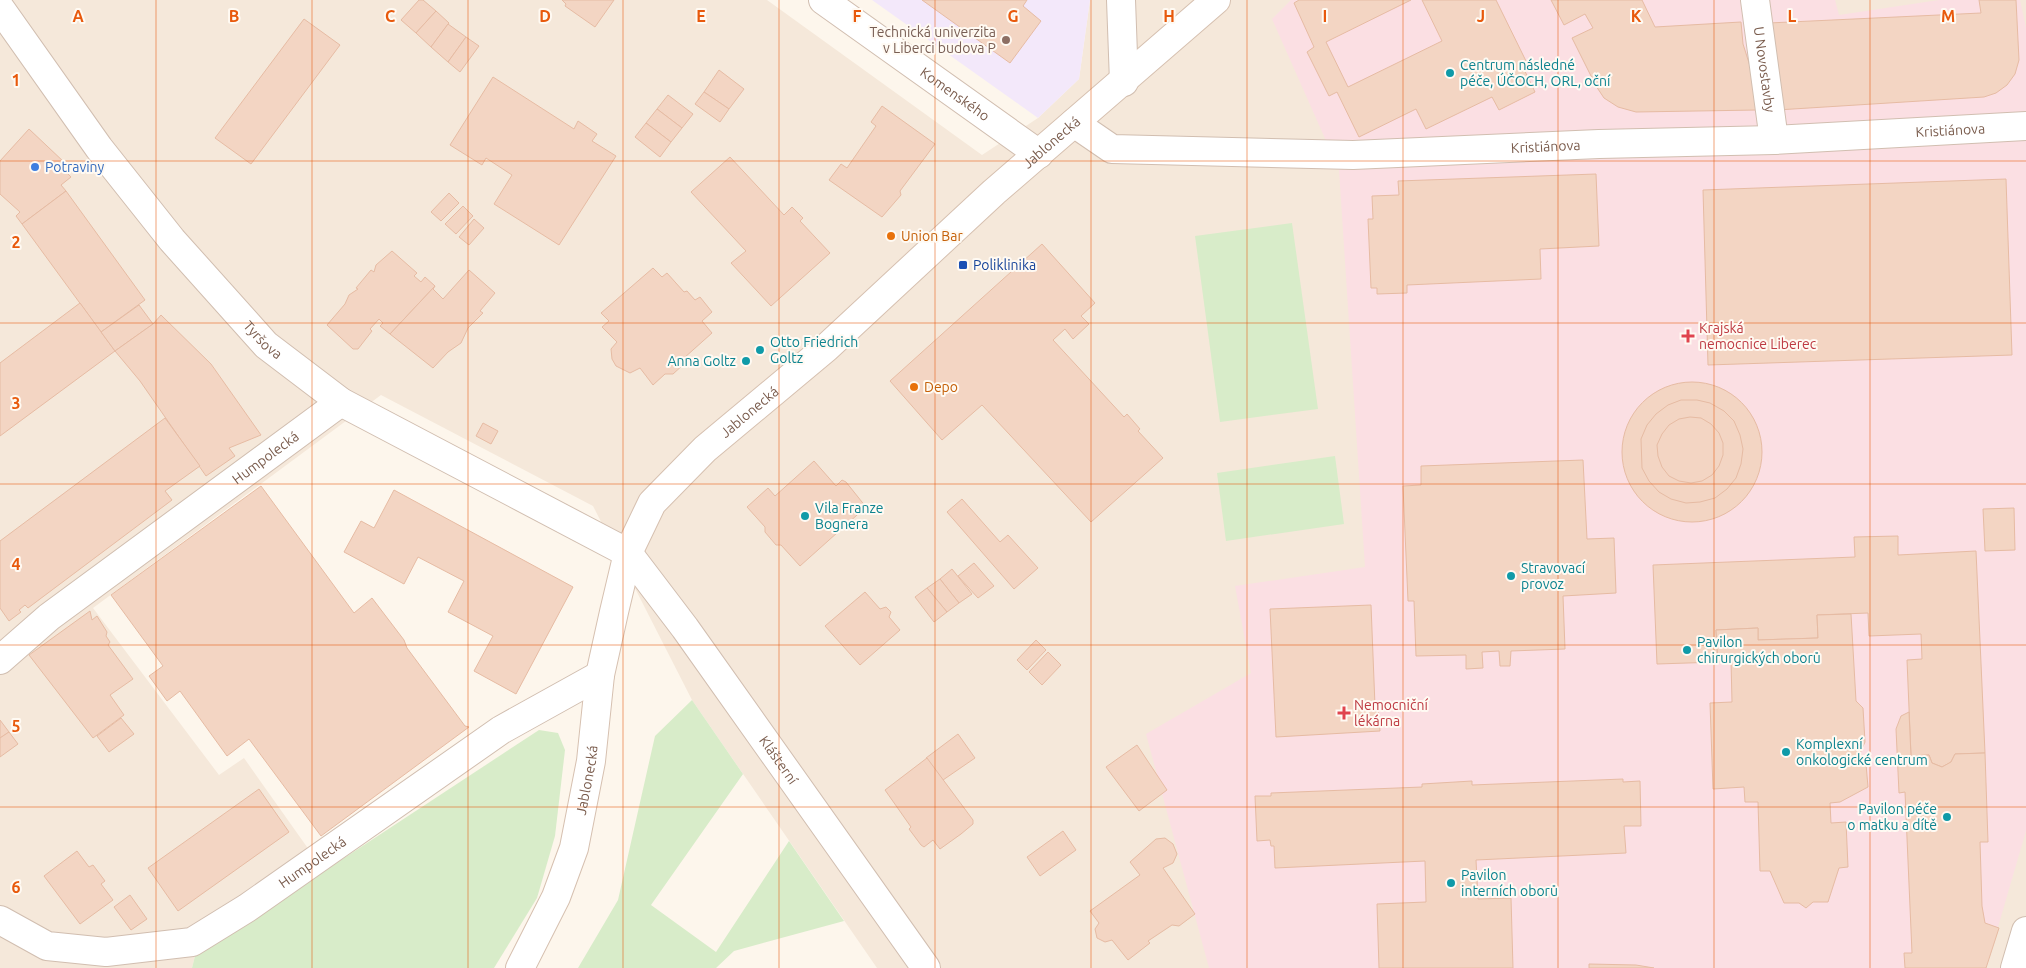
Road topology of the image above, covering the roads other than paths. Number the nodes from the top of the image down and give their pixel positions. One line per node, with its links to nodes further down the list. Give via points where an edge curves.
1 (823, 0): 10 (street, Komenského)
2 (1121, 0): 6 (street)
3 (1216, 0): 6 (street, Jablonecká)
4 (1756, 0): 9 (street, U Novostavby)
5 (0, 8): 11 (street, Tyršova, via 99,148 190,262 266,345)
6 (1124, 82): 7 (street, Jablonecká)
7 (1074, 123): 9 (street, Kristiánova, via 1112,149 1353,155); 10 (street, Jablonecká)
8 (2026, 126): 9 (street, Kristiánova)
9 (1774, 140)
10 (1039, 154): 12 (street, Jablonecká, via 826,348 677,475 652,503)
11 (341, 402): 12 (street, Tyršova); 13 (street, Humpolecká, via 49,617)
12 (628, 554): 14 (street, Jablonecká); 18 (street, Klášterní, via 685,628)
13 (0, 660)
14 (600, 675): 15 (street, Humpolecká, via 501,730 247,908 192,942 106,952 47,946); 17 (street, Jablonecká, via 591,761 574,848 556,898)
15 (0, 920)
16 (2026, 930): 19 (street)
17 (520, 968)
18 (926, 968)
19 (2015, 968)

